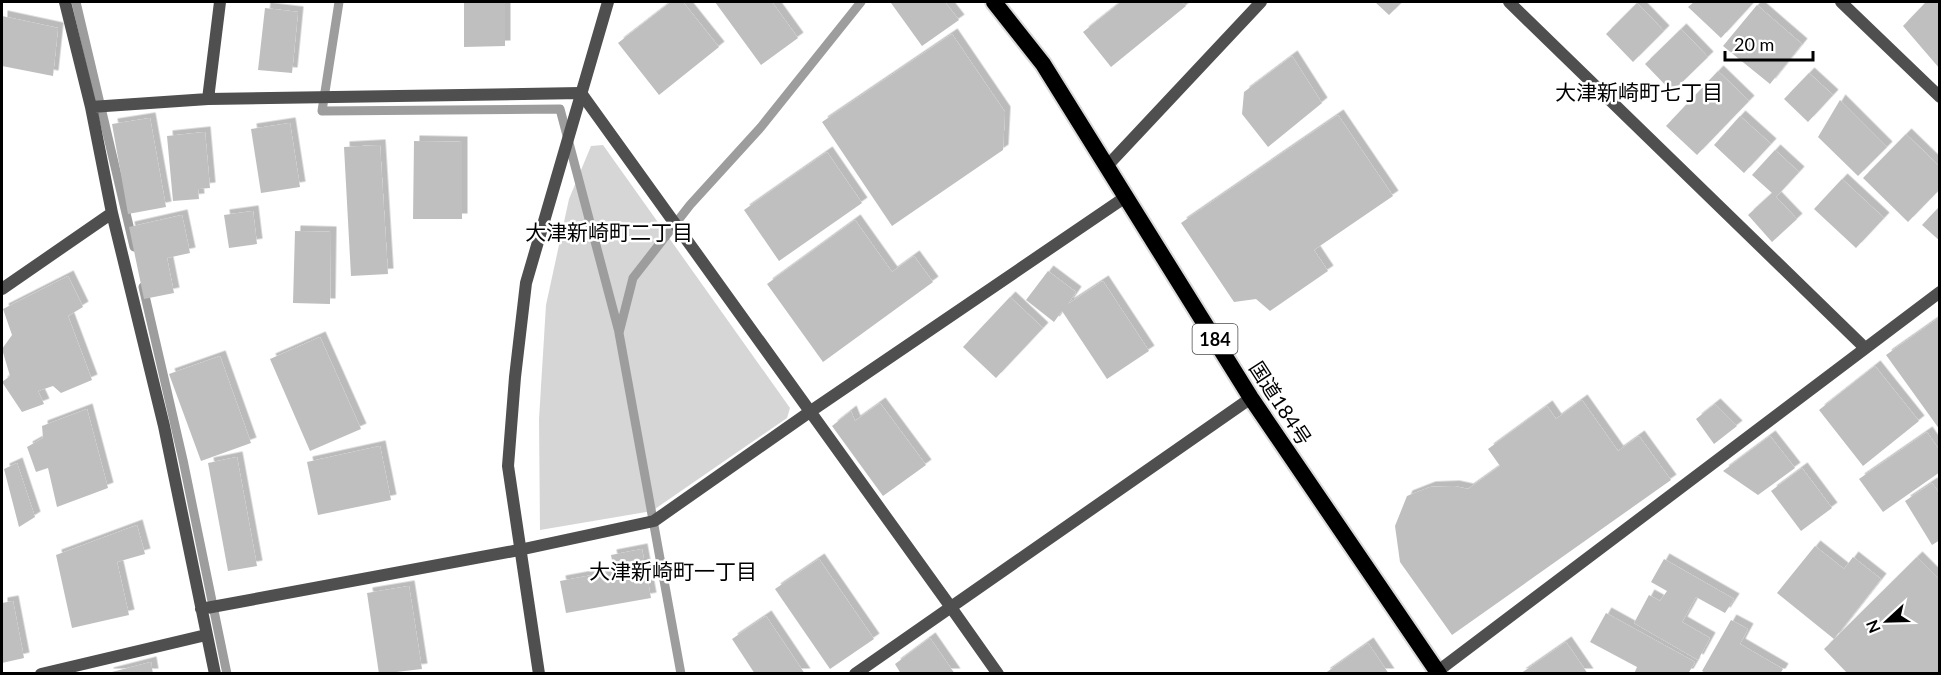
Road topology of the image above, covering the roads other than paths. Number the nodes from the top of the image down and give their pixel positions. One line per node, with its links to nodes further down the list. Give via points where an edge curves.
1 (65, 2): 11 (street)
2 (220, 2): 10 (street)
3 (608, 2): 8 (street)
4 (994, 2): 12 (highway, 国道184号 / 184, via 1043,64)
5 (1261, 2): 12 (street)
6 (1509, 2): 17 (street)
7 (1841, 2): 9 (street)
8 (581, 93): 10 (street); 19 (street); 20 (street, via 526,283 508,466)
9 (1940, 97)
10 (208, 99): 11 (street)
11 (91, 107): 14 (street)
12 (1107, 165): 13 (highway, 国道184号 / 184)
13 (1127, 196): 18 (highway, 国道184号 / 184); 19 (street)
14 (112, 213): 15 (street); 22 (street, via 164,426)
15 (2, 289)
16 (1940, 292): 17 (street)
17 (1864, 347): 24 (street)
18 (1251, 398): 21 (street); 24 (highway, 国道184号 / 184)
19 (811, 411): 20 (street, via 654,521); 21 (street)
20 (519, 549): 22 (street); 27 (street)
21 (950, 606): 28 (street); 29 (street)
22 (201, 609): 23 (street)
23 (206, 635): 25 (street); 26 (street)
24 (1439, 672)
25 (41, 674)
26 (215, 674)
27 (539, 674)
28 (855, 674)
29 (998, 674)

